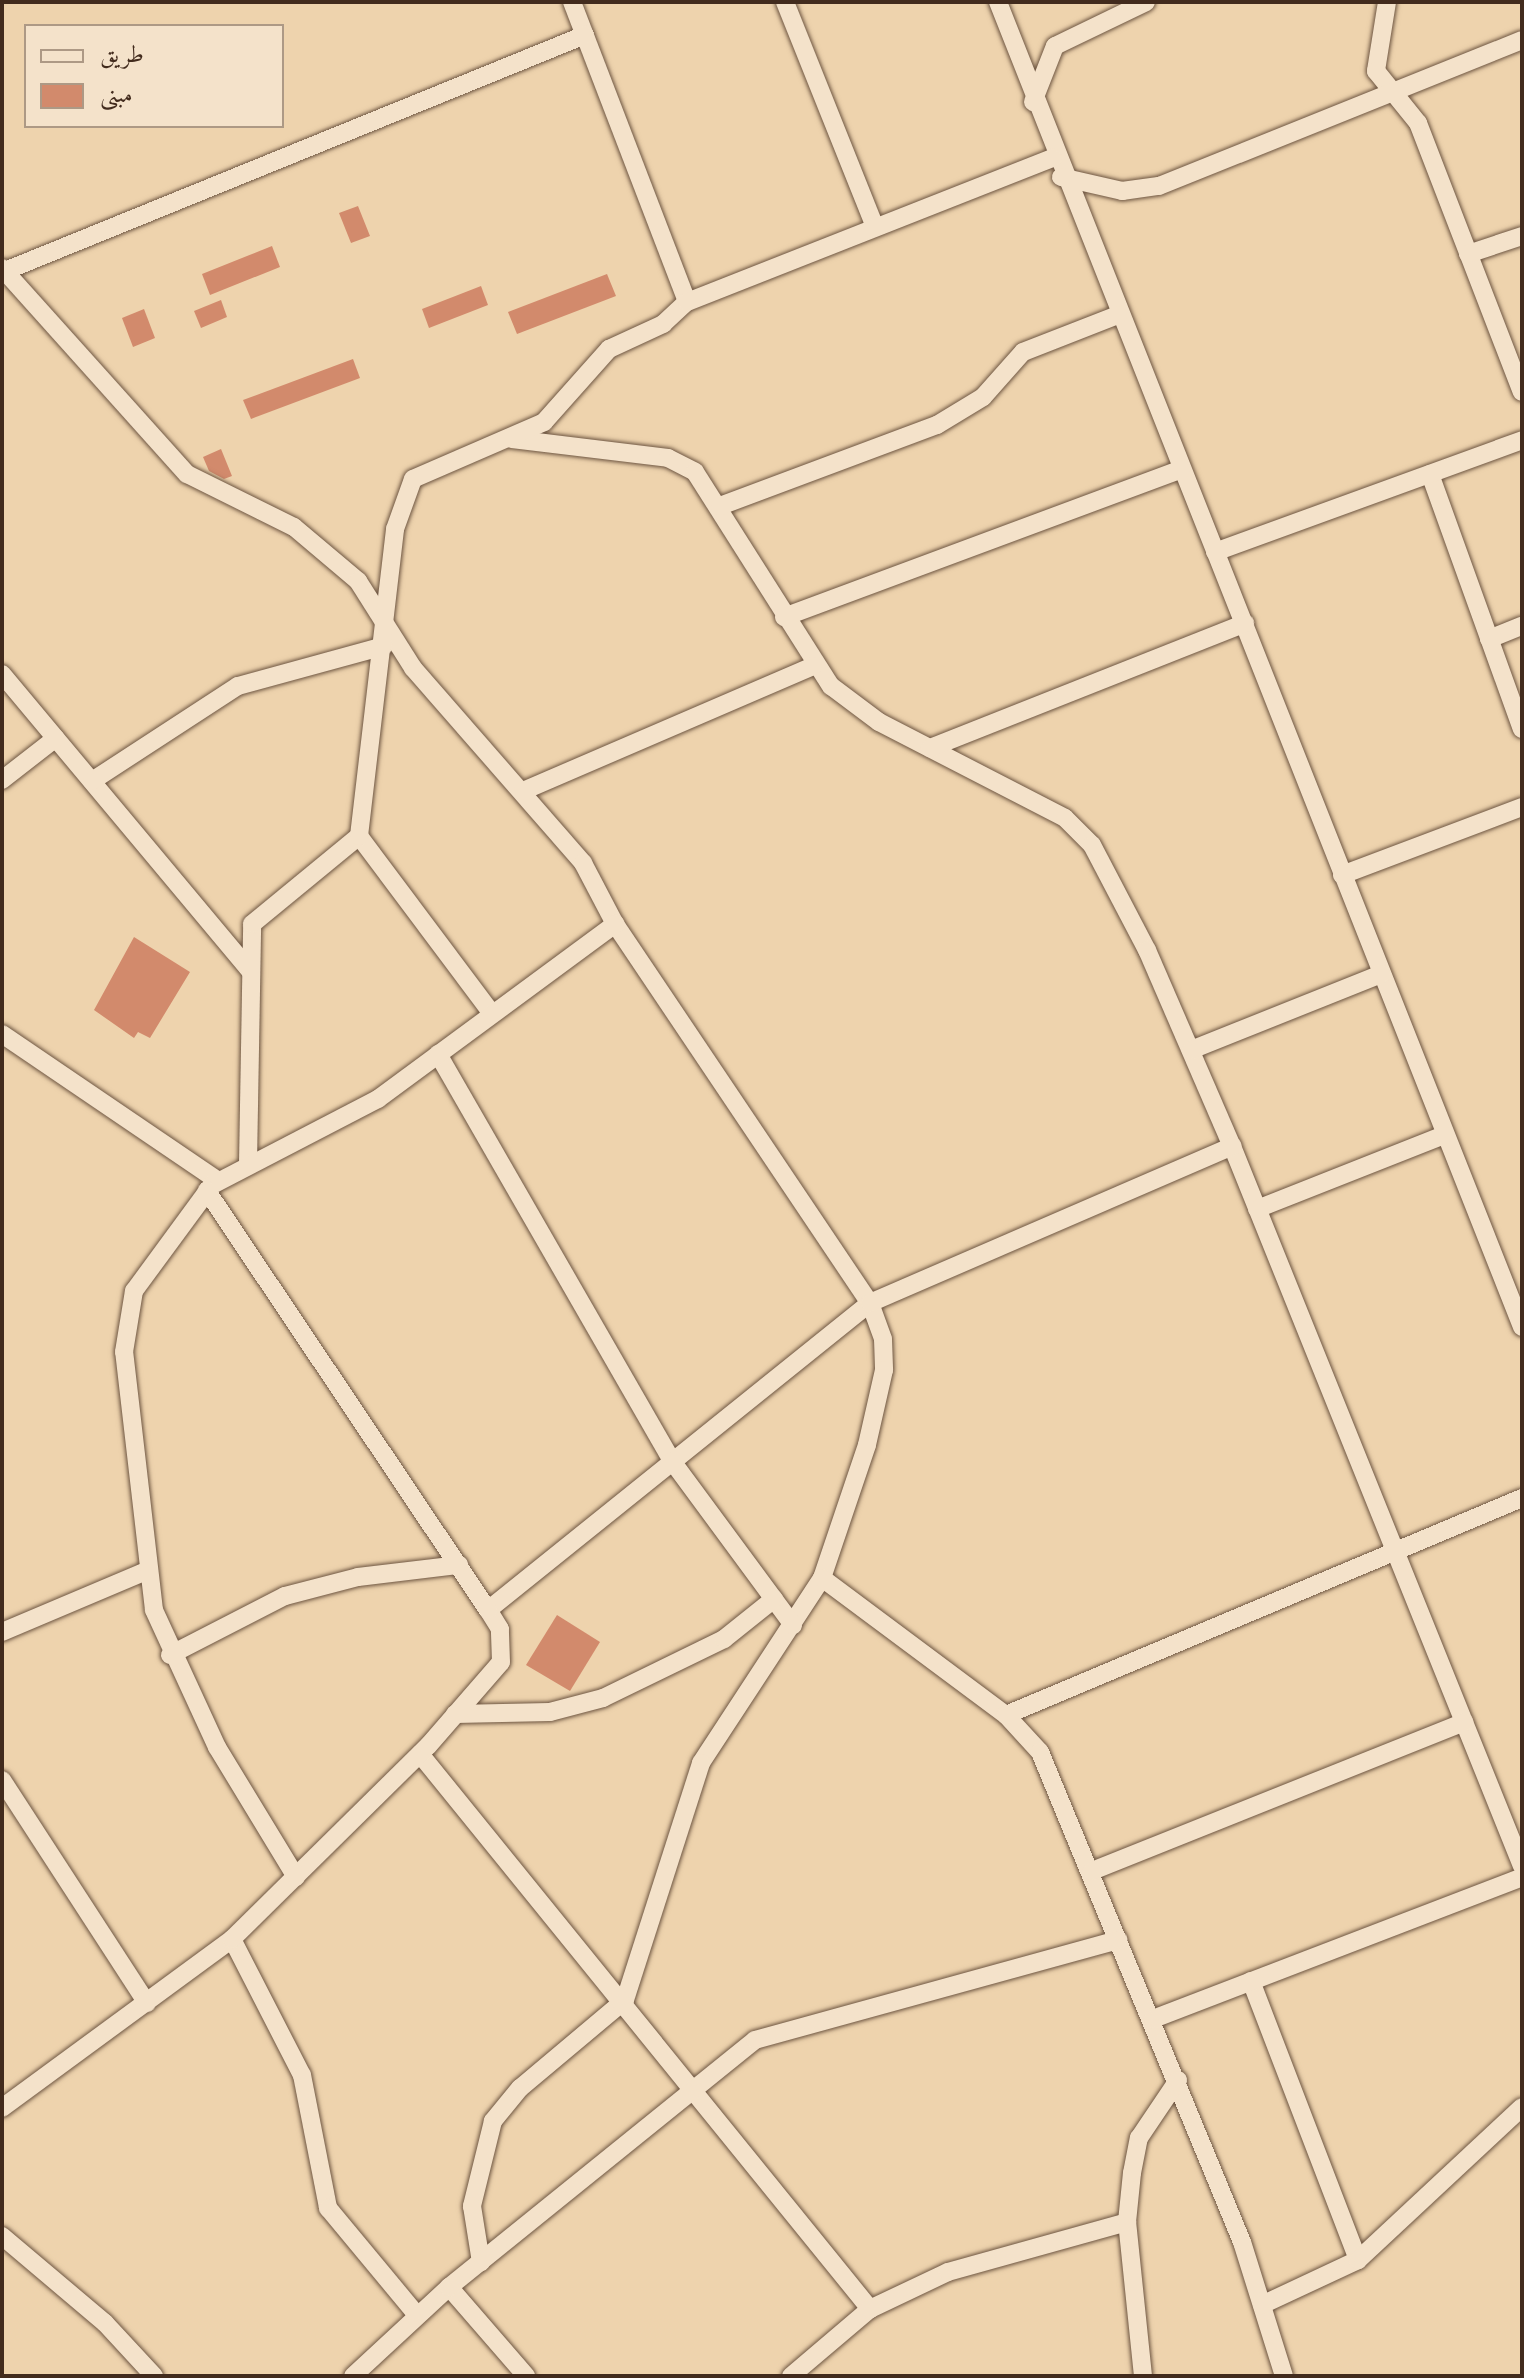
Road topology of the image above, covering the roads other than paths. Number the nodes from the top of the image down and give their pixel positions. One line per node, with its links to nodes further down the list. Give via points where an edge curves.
1 (572, 2): 6 (street)
2 (785, 2): 12 (street)
3 (998, 2): 9 (street)
4 (1146, 2): 9 (street, via 1055,46)
5 (1387, 2): 8 (street, via 1376,71)
6 (585, 35): 15 (street); 16 (street)
7 (1522, 40): 8 (street)
8 (1391, 93): 11 (street, via 1143,190); 14 (street, via 1418,123)
9 (1033, 102): 10 (street)
10 (1053, 158): 11 (street); 12 (street)
11 (1061, 177): 17 (street)
12 (874, 224): 16 (street)
13 (1522, 236): 14 (street)
14 (1468, 254): 18 (street)
15 (4, 269): 28 (street, via 187,474 294,527 336,558)
16 (687, 302): 19 (street, via 663,324 609,349 544,422)
17 (1118, 315): 21 (street); 23 (street, via 1023,352 983,397 937,425)
18 (1522, 392)
19 (512, 439): 23 (street, via 668,458 695,472); 28 (street, via 413,479 395,529)
20 (1522, 440): 22 (street)
21 (1181, 469): 24 (street); 25 (street)
22 (1430, 474): 24 (street); 29 (street)
23 (720, 506): 25 (street)
24 (1215, 552): 26 (street)
25 (784, 617): 30 (street)
26 (1245, 623): 34 (street); 40 (street)
27 (1522, 626): 29 (street)
28 (386, 637): 36 (street, via 238,686); 37 (street); 39 (street)
29 (1489, 639): 32 (street)
30 (813, 666): 34 (street, via 879,722); 37 (street)
31 (2, 674): 33 (street)
32 (1522, 729)
33 (56, 738): 35 (street); 36 (street)
34 (930, 748): 46 (street, via 1065,818 1092,845)
35 (2, 780)
36 (92, 781): 42 (street)
37 (523, 791): 41 (street, via 583,863)
38 (1522, 807): 40 (street)
39 (359, 836): 42 (street, via 257,915); 44 (street)
40 (1342, 875): 43 (street)
41 (615, 924): 44 (street); 54 (street)
42 (251, 972): 50 (street)
43 (1381, 974): 46 (street); 48 (street)
44 (492, 1014): 47 (street)
45 (2, 1034): 51 (street)
46 (1191, 1050): 49 (street)
47 (438, 1054): 50 (street, via 370,1104); 56 (street)
48 (1444, 1135): 52 (street); 53 (street)
49 (1232, 1146): 52 (street); 54 (street)
50 (248, 1163): 51 (street)
51 (212, 1186): 59 (street); 60 (street, via 146,1269 125,1321)
52 (1257, 1209): 58 (street)
53 (1518, 1301): 55 (street)
54 (870, 1303): 56 (street); 61 (street, via 884,1370)
55 (1522, 1327)
56 (672, 1461): 62 (street); 63 (street)
57 (1522, 1498): 58 (street)
58 (1392, 1554): 68 (street); 69 (street)
59 (459, 1565): 63 (street); 66 (street, via 358,1577 285,1596)
60 (144, 1572): 65 (street); 66 (street)
61 (822, 1578): 64 (street); 68 (street)
62 (774, 1599): 64 (street); 67 (street, via 724,1639 603,1698 536,1714)
63 (488, 1610): 67 (street, via 500,1629 501,1662)
64 (793, 1625): 79 (street, via 693,1781)
65 (2, 1632)
66 (170, 1655): 74 (street)
67 (455, 1714): 70 (street)
68 (1006, 1715): 73 (street, via 1040,1752)
69 (1464, 1722): 72 (street); 73 (street)
70 (420, 1754): 74 (street); 79 (street)
71 (2, 1780): 80 (street)
72 (1522, 1866)
73 (1092, 1871): 77 (street)
74 (296, 1877): 76 (street)
75 (1522, 1877): 78 (street)
76 (232, 1939): 80 (street); 93 (street, via 302,2075 328,2208)
77 (1119, 1940): 81 (street); 83 (street, via 773,2032)
78 (1251, 1981): 81 (street); 88 (street)
79 (625, 2000): 83 (street); 89 (street, via 520,2088 493,2121 472,2206)
80 (147, 2003): 85 (street)
81 (1153, 2019): 82 (street)
82 (1178, 2080): 86 (street, via 1139,2138); 91 (street)
83 (696, 2086): 89 (street); 92 (street)
84 (1522, 2107): 88 (street)
85 (2, 2108)
86 (1127, 2222): 92 (street, via 948,2272); 98 (street)
87 (2, 2236): 94 (street, via 105,2323)
88 (1358, 2260): 91 (street)
89 (481, 2262): 90 (street)
90 (449, 2287): 93 (street); 96 (street)
91 (1262, 2305): 99 (street)
92 (870, 2309): 97 (street)
93 (416, 2314): 95 (street)
94 (154, 2376)
95 (353, 2376)
96 (526, 2376)
97 (791, 2376)
98 (1143, 2376)
99 (1284, 2376)

